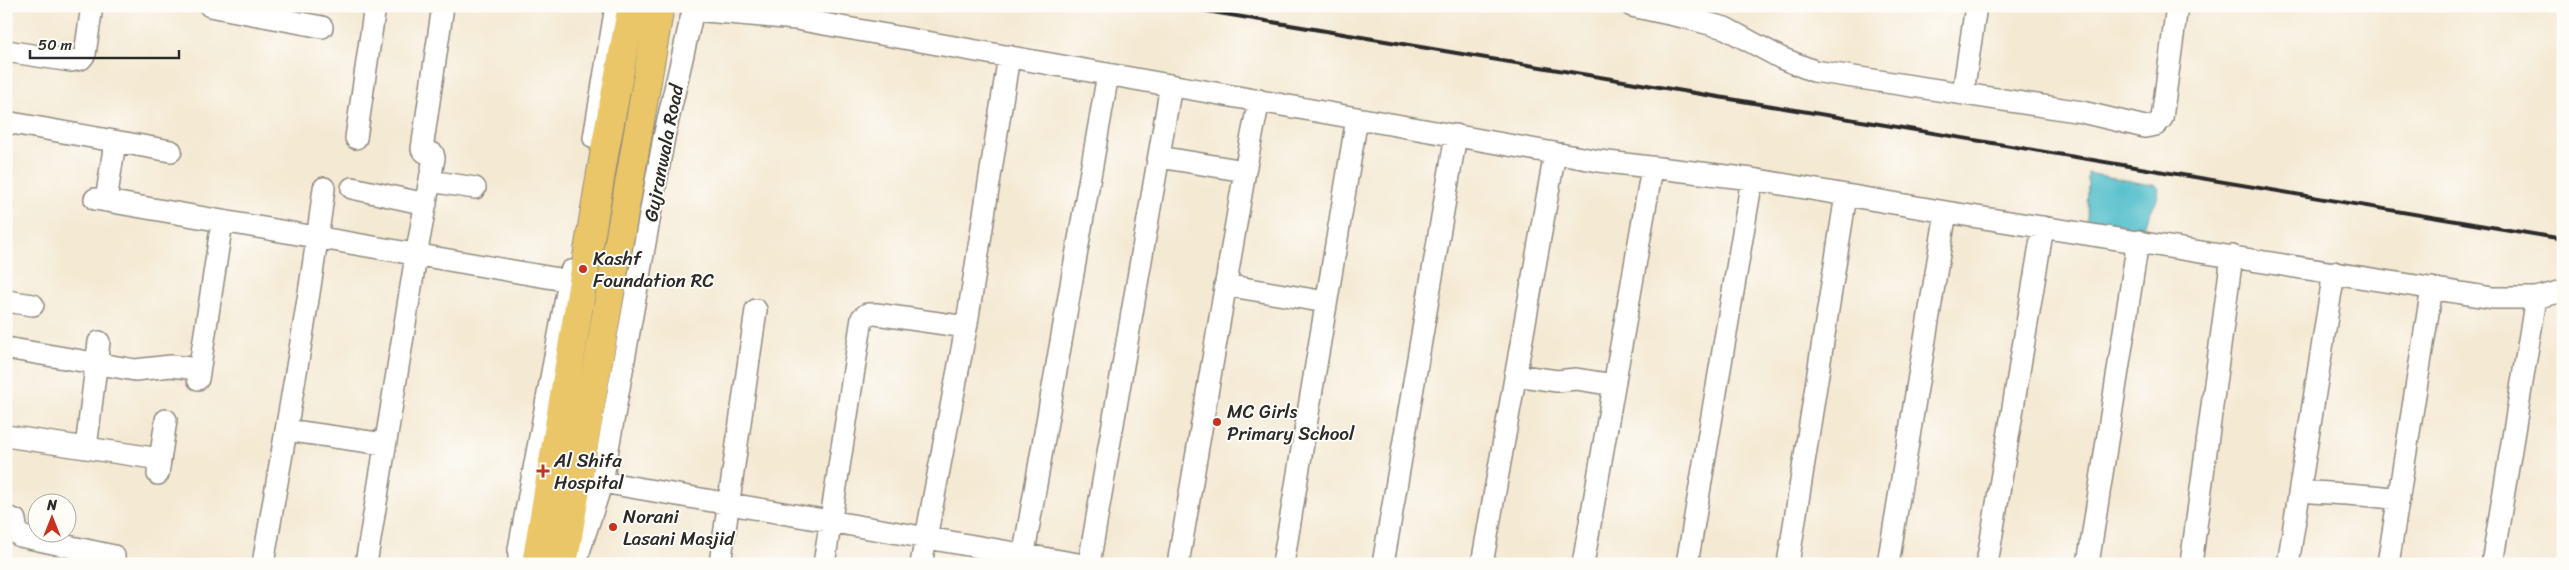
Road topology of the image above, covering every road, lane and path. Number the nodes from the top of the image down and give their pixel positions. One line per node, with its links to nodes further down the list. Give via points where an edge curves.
1 (92, 6): 14 (street, via 85,54 81,60 71,62)
2 (210, 6): 13 (street)
3 (375, 6): 23 (street)
4 (443, 6): 31 (street, via 422,149 434,156)
5 (616, 6): 45 (street)
6 (632, 6): 77 (highway, via 598,187)
7 (660, 6): 78 (highway, Gujranwala Road)
8 (1632, 6): 12 (street)
9 (1976, 6): 18 (street)
10 (2177, 6): 18 (street, via 2162,118 2156,125 2145,127 2082,112)
11 (694, 8): 15 (street, via 796,18); 65 (street, Gujranwala Road, via 664,137)
12 (1684, 11): 18 (street, via 1814,71)
13 (322, 27)
14 (6, 51)
15 (1009, 56): 16 (street); 54 (street)
16 (1108, 74): 17 (street); 73 (street)
17 (1171, 85): 19 (street); 27 (street)
18 (1963, 94)
19 (1259, 100): 20 (street); 29 (street)
20 (1357, 118): 22 (street); 50 (street)
21 (6, 122): 24 (street)
22 (1456, 135): 26 (street); 87 (street)
23 (356, 138)
24 (115, 142): 25 (street); 38 (street, via 101,200)
25 (171, 151)
26 (1555, 153): 28 (street); 58 (street)
27 (1159, 157): 29 (street); 84 (street)
28 (1652, 168): 30 (street); 59 (street)
29 (1244, 171): 46 (street)
30 (1752, 179): 35 (street); 90 (street)
31 (430, 181): 34 (street); 36 (street)
32 (324, 188): 40 (street)
33 (352, 188): 36 (street)
34 (475, 188)
35 (1846, 195): 37 (street); 91 (street)
36 (426, 204): 42 (street)
37 (1946, 212): 39 (street); 92 (street)
38 (222, 222): 40 (street); 57 (street, via 198,374 171,366 135,370)
39 (2043, 227): 41 (street); 93 (street)
40 (317, 238): 42 (street); 61 (street)
41 (2138, 241): 43 (street); 94 (street)
42 (416, 256): 45 (street); 63 (street)
43 (2232, 256): 44 (street); 95 (street)
44 (2334, 272): 47 (street); 66 (street)
45 (570, 281): 76 (street, via 519,549)
46 (1225, 285): 50 (street); 85 (street)
47 (2432, 288): 49 (street, via 2493,298); 67 (street)
48 (2563, 291): 49 (street)
49 (2536, 298): 98 (street)
50 (1326, 302): 86 (street)
51 (7, 303): 52 (street)
52 (33, 305)
53 (756, 310): 68 (street)
54 (966, 327): 70 (street, via 876,314 862,318); 71 (street)
55 (99, 342): 57 (street)
56 (6, 348): 57 (street)
57 (97, 364): 64 (street)
58 (1515, 375): 59 (street); 88 (street)
59 (1614, 385): 89 (street)
60 (166, 420): 64 (street, via 159,466)
61 (286, 430): 63 (street); 74 (street)
62 (6, 436): 64 (street)
63 (384, 444): 75 (street)
64 (86, 448)
65 (602, 482): 68 (street); 79 (street, Gujranwala Road)
66 (2300, 491): 67 (street, via 2339,495 2363,493); 96 (street)
67 (2399, 499): 97 (street)
68 (730, 504): 70 (street); 80 (street)
69 (6, 517): 72 (street, via 15,520 20,536)
70 (829, 522): 71 (street); 81 (street)
71 (925, 538): 73 (street); 82 (street)
72 (114, 556)
73 (1023, 559): 83 (street)
74 (263, 564)
75 (366, 564)
76 (519, 564)
77 (536, 564)
78 (563, 564)
79 (575, 564)
80 (720, 564)
81 (824, 564)
82 (921, 564)
83 (1078, 564)
84 (1089, 564)
85 (1178, 564)
86 (1283, 564)
87 (1383, 564)
88 (1482, 564)
89 (1583, 564)
90 (1687, 564)
91 (1788, 564)
92 (1888, 564)
93 (1986, 564)
94 (2088, 564)
95 (2191, 564)
96 (2288, 564)
97 (2388, 564)
98 (2492, 564)

